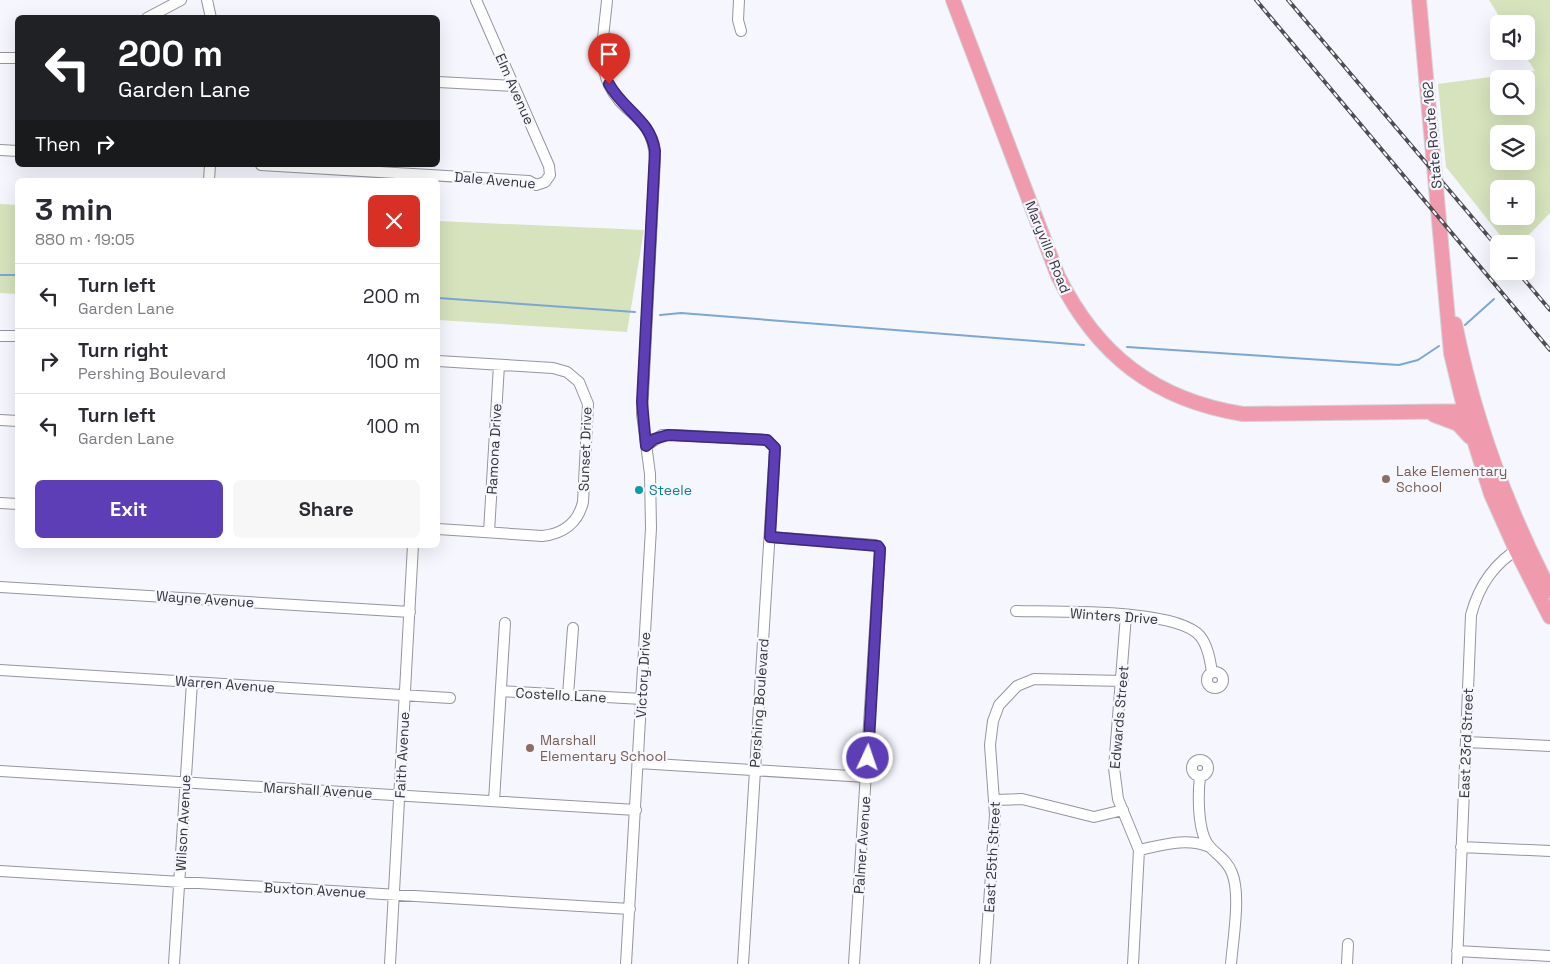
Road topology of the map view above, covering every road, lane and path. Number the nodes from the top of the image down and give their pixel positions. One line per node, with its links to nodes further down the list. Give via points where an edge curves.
1 (181, 0): 8 (street)
2 (207, 0): 9 (street)
3 (476, 0): 14 (street, Elm Avenue)
4 (607, 0): 29 (street, Victory Drive, via 603,56 606,76 613,92 647,128 655,151 642,402)
5 (739, 0): 10 (street)
6 (953, 0): 26 (main road, Maryville Road, via 1058,276 1079,314 1120,361 1174,395 1223,411 1261,415)
7 (1419, 0): 19 (main road, State Route 162)
8 (153, 15)
9 (210, 15)
10 (741, 30)
11 (0, 58): 12 (street)
12 (15, 58)
13 (440, 82): 14 (street)
14 (514, 86): 18 (street, Elm Avenue, via 549,166)
15 (0, 150): 16 (street)
16 (15, 151)
17 (294, 167): 18 (street, Dale Avenue, via 529,181 536,184)
18 (548, 180)
19 (1444, 270): 24 (main road, State Route 162, via 1448,330); 25 (main road, State Route 162)
20 (0, 336): 21 (street)
21 (15, 336)
22 (440, 361): 23 (street, Sunset Drive)
23 (499, 365): 34 (street, Ramona Drive); 34 (street, Sunset Drive, via 559,369 573,376 583,387 588,404 584,498 578,516 560,532 542,536)
24 (1456, 378): 25 (main road, State Route 162); 26 (main road, via 1452,400 1446,407)
25 (1470, 411): 26 (main road, Maryville Road); 30 (main road); 36 (main road, via 1493,465)
26 (1424, 412): 30 (main road, via 1458,424)
27 (0, 420): 28 (street)
28 (15, 421)
29 (646, 446): 35 (street, Pershing Boulevard, via 654,439 668,435 767,440 773,443); 54 (street, Victory Drive, via 651,508)
30 (1475, 446): 36 (main road, via 1491,494)
31 (0, 503): 32 (street)
32 (15, 504)
33 (440, 529): 34 (street, Sunset Drive)
34 (489, 532)
35 (770, 537): 59 (street, Pershing Boulevard); 61 (street, Palmer Avenue, via 878,546 880,559)
36 (1521, 547): 39 (main road); 43 (main road); 55 (street, East 23rd Street, via 1492,571 1475,602 1470,628)
37 (413, 548): 41 (street, Faith Avenue)
38 (0, 586): 41 (street, Wayne Avenue)
39 (1550, 591)
40 (1016, 611): 42 (street, Winters Drive)
41 (410, 612): 51 (street, Faith Avenue)
42 (1126, 615): 47 (street, Winters Drive, via 1167,620 1192,629 1207,649); 48 (street, Edwards Street)
43 (1550, 617)
44 (505, 623): 50 (street)
45 (573, 628): 52 (street)
46 (0, 670): 49 (street, Warren Avenue)
47 (1212, 672)
48 (1123, 681): 64 (street, East 25th Street, via 1045,678 1026,681 1010,691 998,705 991,732 990,759); 67 (street, Edwards Street, via 1114,768)
49 (192, 682): 51 (street, Warren Avenue); 62 (street, Wilson Avenue)
50 (501, 691): 52 (street, Costello Lane); 65 (street, Costello Lane)
51 (405, 695): 53 (street, Warren Avenue); 63 (street, Faith Avenue)
52 (568, 695): 54 (street, Costello Lane)
53 (450, 698)
54 (642, 699): 57 (street, Victory Drive)
55 (1466, 742): 56 (street); 69 (street, East 23rd Street)
56 (1550, 746)
57 (638, 763): 59 (street); 66 (street, Victory Drive)
58 (0, 771): 62 (street, Marshall Avenue)
59 (755, 771): 61 (street); 82 (street, Pershing Boulevard)
60 (1200, 776): 68 (street, via 1200,818)
61 (866, 777): 83 (street, Palmer Avenue)
62 (186, 782): 63 (street, Marshall Avenue); 73 (street, Wilson Avenue)
63 (400, 795): 65 (street, Marshall Avenue); 74 (street, Faith Avenue)
64 (995, 800): 67 (street, via 1022,800 1094,817); 84 (street, East 25th Street)
65 (494, 801): 66 (street, Marshall Avenue)
66 (636, 810): 75 (street, Victory Drive)
67 (1123, 810): 70 (street, Edwards Street)
68 (1210, 847): 70 (street, via 1184,842); 86 (street, via 1227,863 1235,882)
69 (1462, 847): 71 (street); 77 (street, East 23rd Street)
70 (1139, 850): 85 (street, Edwards Street)
71 (1550, 851)
72 (0, 871): 73 (street, Buxton Avenue)
73 (180, 882): 74 (street, Buxton Avenue); 79 (street, Wilson Avenue)
74 (394, 895): 75 (street, Buxton Avenue); 80 (street, Faith Avenue)
75 (630, 909): 81 (street, Victory Drive)
76 (1348, 944): 87 (street)
77 (1457, 951): 78 (street); 88 (street, East 23rd Street)
78 (1550, 956)
79 (174, 964)
80 (390, 964)
81 (626, 964)
82 (743, 964)
83 (854, 964)
84 (985, 964)
85 (1133, 964)
86 (1231, 964)
87 (1347, 964)
88 (1457, 964)

